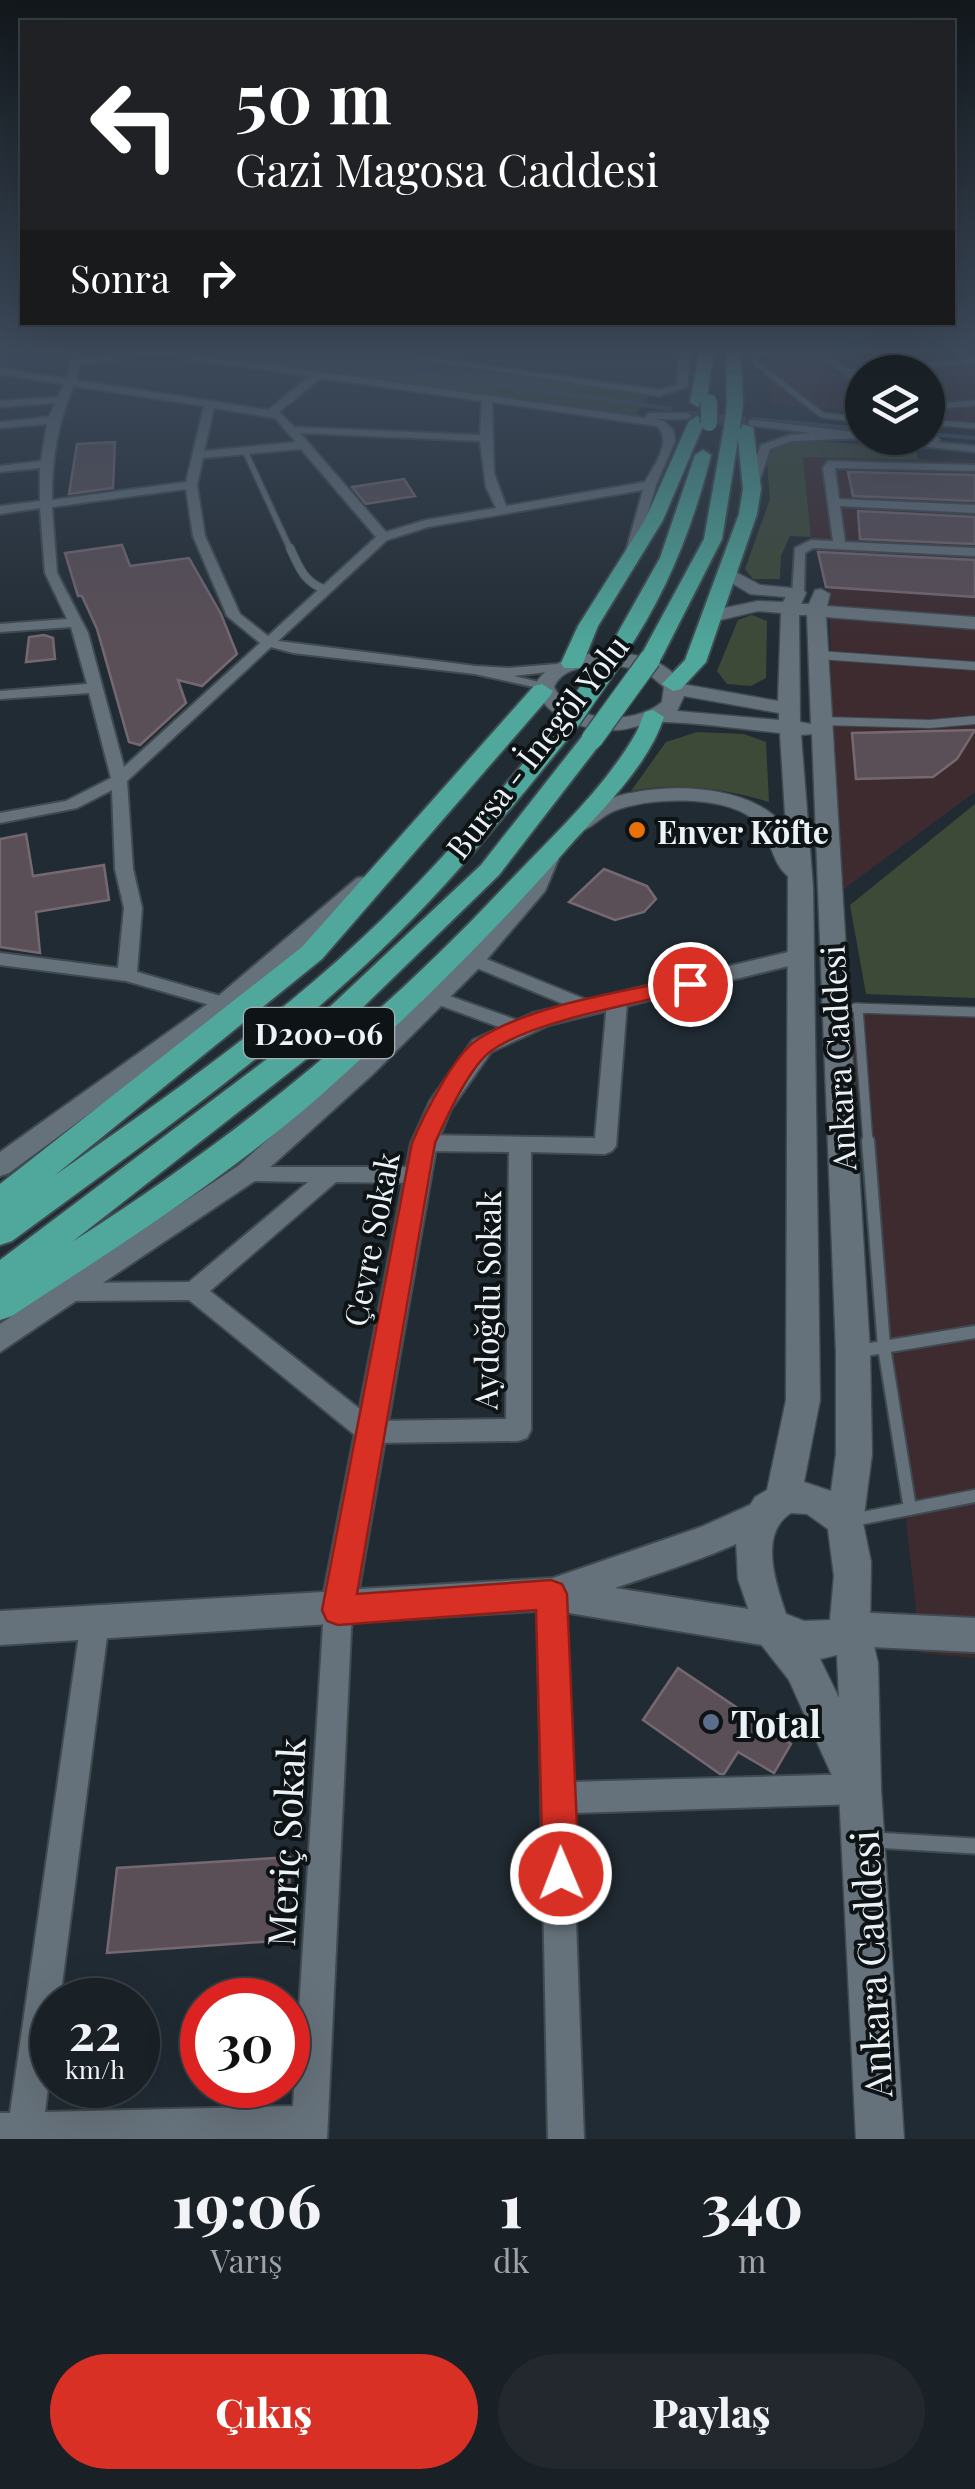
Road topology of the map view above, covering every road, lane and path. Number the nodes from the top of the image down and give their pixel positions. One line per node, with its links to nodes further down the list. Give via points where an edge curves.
1 (48, 451): 14 (street)
2 (201, 451): 13 (street)
3 (244, 451): 13 (street); 30 (lane, via 302,574)
4 (308, 451): 25 (street)
5 (486, 451): 23 (street)
6 (666, 451): 18 (street)
7 (687, 451): 28 (highway)
8 (694, 451): 73 (highway, Bursa - İnegöl Yolu / D200-06, bridge, via 679,536 648,600 562,731 476,836 369,947 200,1086)
9 (736, 451): 74 (highway, Bursa - İnegöl Yolu / D200-06, bridge, via 713,539 650,659 490,870 313,1038)
10 (747, 451): 19 (highway)
11 (763, 451): 19 (street)
12 (953, 451): 15 (street)
13 (200, 455): 17 (street)
14 (46, 464): 16 (street); 21 (street)
15 (975, 466): 20 (street, via 832,463)
16 (0, 468)
17 (191, 485): 21 (street); 37 (street, via 199,536 234,616)
18 (650, 485): 23 (street); 28 (street)
19 (752, 485): 29 (highway)
20 (833, 502): 24 (street); 26 (street)
21 (44, 505): 22 (street); 34 (street, via 51,573)
22 (0, 510)
23 (502, 510): 25 (street)
24 (975, 510)
25 (383, 537): 30 (street)
26 (838, 543): 27 (street); 31 (street, via 799,551)
27 (975, 552)
28 (629, 564): 39 (highway, via 584,627)
29 (728, 573): 31 (main road, via 756,590); 33 (highway)
30 (324, 589): 37 (street)
31 (806, 602): 32 (main road); 33 (main road); 35 (main road); 38 (main road, Ankara Caddesi); 47 (main road, Ankara Caddesi)
32 (975, 605)
33 (712, 616): 42 (highway, via 695,662)
34 (75, 623): 36 (street); 43 (street)
35 (975, 623)
36 (0, 628)
37 (267, 642): 41 (street); 50 (street)
38 (819, 654): 40 (lane); 49 (main road, Ankara Caddesi)
39 (568, 665): 41 (street); 42 (main road, via 630,660); 44 (main road, via 553,670)
40 (975, 666)
41 (475, 670): 44 (street)
42 (674, 686): 46 (main road, via 670,706); 47 (main road)
43 (92, 688): 45 (street); 50 (street)
44 (542, 689): 46 (main road, via 546,702 576,719 619,724); 53 (highway)
45 (0, 695)
46 (656, 716): 47 (main road); 52 (highway)
47 (789, 718): 49 (main road); 55 (main road, Ankara Caddesi)
48 (975, 720): 49 (lane)
49 (822, 721): 63 (main road, Ankara Caddesi)
50 (119, 780): 51 (street, via 70,805); 59 (street, via 132,908)
51 (0, 818)
52 (573, 828): 54 (highway); 55 (main road, via 605,806 643,797 739,804 762,814)
53 (406, 848): 61 (street); 72 (highway, via 312,953)
54 (550, 853): 58 (street, via 537,886); 77 (highway, via 467,942 307,1090 161,1201)
55 (801, 887): 56 (main road, Ankara Caddesi)
56 (801, 956): 62 (street, Çevre Sokak); 84 (main road, Ankara Caddesi, via 803,1400)
57 (0, 959): 59 (street)
58 (474, 960): 60 (street); 62 (street)
59 (126, 974): 61 (street)
60 (438, 998): 65 (street); 69 (street)
61 (224, 1003): 68 (street)
62 (603, 1005): 65 (street, Çevre Sokak); 67 (street, via 605,1146)
63 (846, 1008): 64 (lane); 80 (lane); 81 (main road, Ankara Caddesi)
64 (975, 1012)
65 (520, 1029): 66 (street, Çevre Sokak, via 482,1046)
66 (424, 1143): 67 (street); 71 (street, Çevre Sokak)
67 (520, 1144): 82 (street, Aydoğdu Sokak, via 518,1430)
68 (0, 1166)
69 (248, 1173): 70 (street); 76 (street)
70 (332, 1173): 71 (street); 75 (street)
71 (417, 1174): 82 (street, Çevre Sokak)
72 (0, 1202)
73 (0, 1232)
74 (0, 1279)
75 (194, 1291): 76 (street); 82 (street)
76 (70, 1292): 79 (street)
77 (0, 1306)
78 (975, 1332): 80 (lane)
79 (0, 1340)
80 (884, 1347): 81 (lane); 85 (lane)
81 (853, 1352): 86 (main road, Ankara Caddesi, via 854,1454)
82 (370, 1432): 88 (street, Çevre Sokak)
83 (975, 1496): 85 (lane)
84 (772, 1507): 86 (main road, via 807,1498 828,1505); 87 (street, via 710,1539); 92 (main road, via 754,1543 760,1602)
85 (910, 1509): 86 (lane)
86 (845, 1522): 91 (main road)
87 (551, 1594): 88 (street); 92 (street); 95 (street)
88 (338, 1610): 89 (street); 99 (street, Meriç Sokak)
89 (95, 1622): 90 (street); 98 (street)
90 (0, 1628)
91 (851, 1629): 92 (main road, via 832,1640 804,1642); 93 (street); 94 (main road, Ankara Caddesi, via 858,1664)
92 (774, 1630): 94 (main road, via 803,1666)
93 (975, 1635)
94 (860, 1790): 95 (street); 96 (main road, Ankara Caddesi)
95 (560, 1798): 100 (street)
96 (864, 1839): 97 (lane); 101 (main road, Ankara Caddesi)
97 (975, 1846)
98 (12, 2131): 99 (street)
99 (310, 2131)
100 (566, 2139)
101 (880, 2139)

